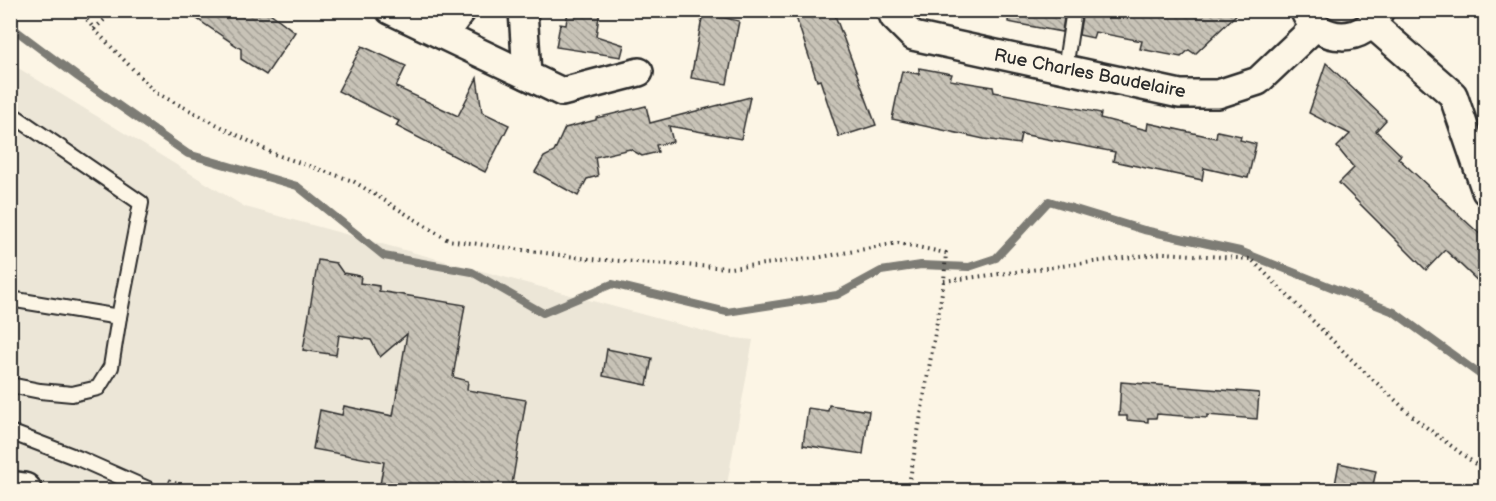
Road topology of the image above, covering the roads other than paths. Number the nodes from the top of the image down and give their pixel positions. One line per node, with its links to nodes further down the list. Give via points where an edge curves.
1 (390, 10): 8 (street)
2 (462, 10): 8 (street)
3 (523, 10): 11 (street)
4 (891, 10): 9 (street, Rue Charles Baudelaire, via 913,36)
5 (1074, 10): 9 (lane)
6 (1376, 17): 7 (street, Rue Charles Baudelaire, via 1362,32 1338,37 1326,34); 13 (street, Rue Charles Baudelaire, via 1453,95)
7 (1310, 19): 9 (street, Rue Charles Baudelaire, via 1258,81 1218,94 1180,94)
8 (443, 35): 11 (street)
9 (1065, 69)
10 (639, 72): 11 (street, via 562,92)
11 (527, 75)
12 (10, 112): 15 (lane, via 141,203)
13 (1485, 191)
14 (10, 298): 15 (lane)
15 (119, 317): 16 (lane, via 111,367 98,388 72,394)
16 (10, 385)
17 (10, 432): 20 (lane)
18 (10, 488): 19 (main road)
19 (24, 490)
20 (150, 490)

